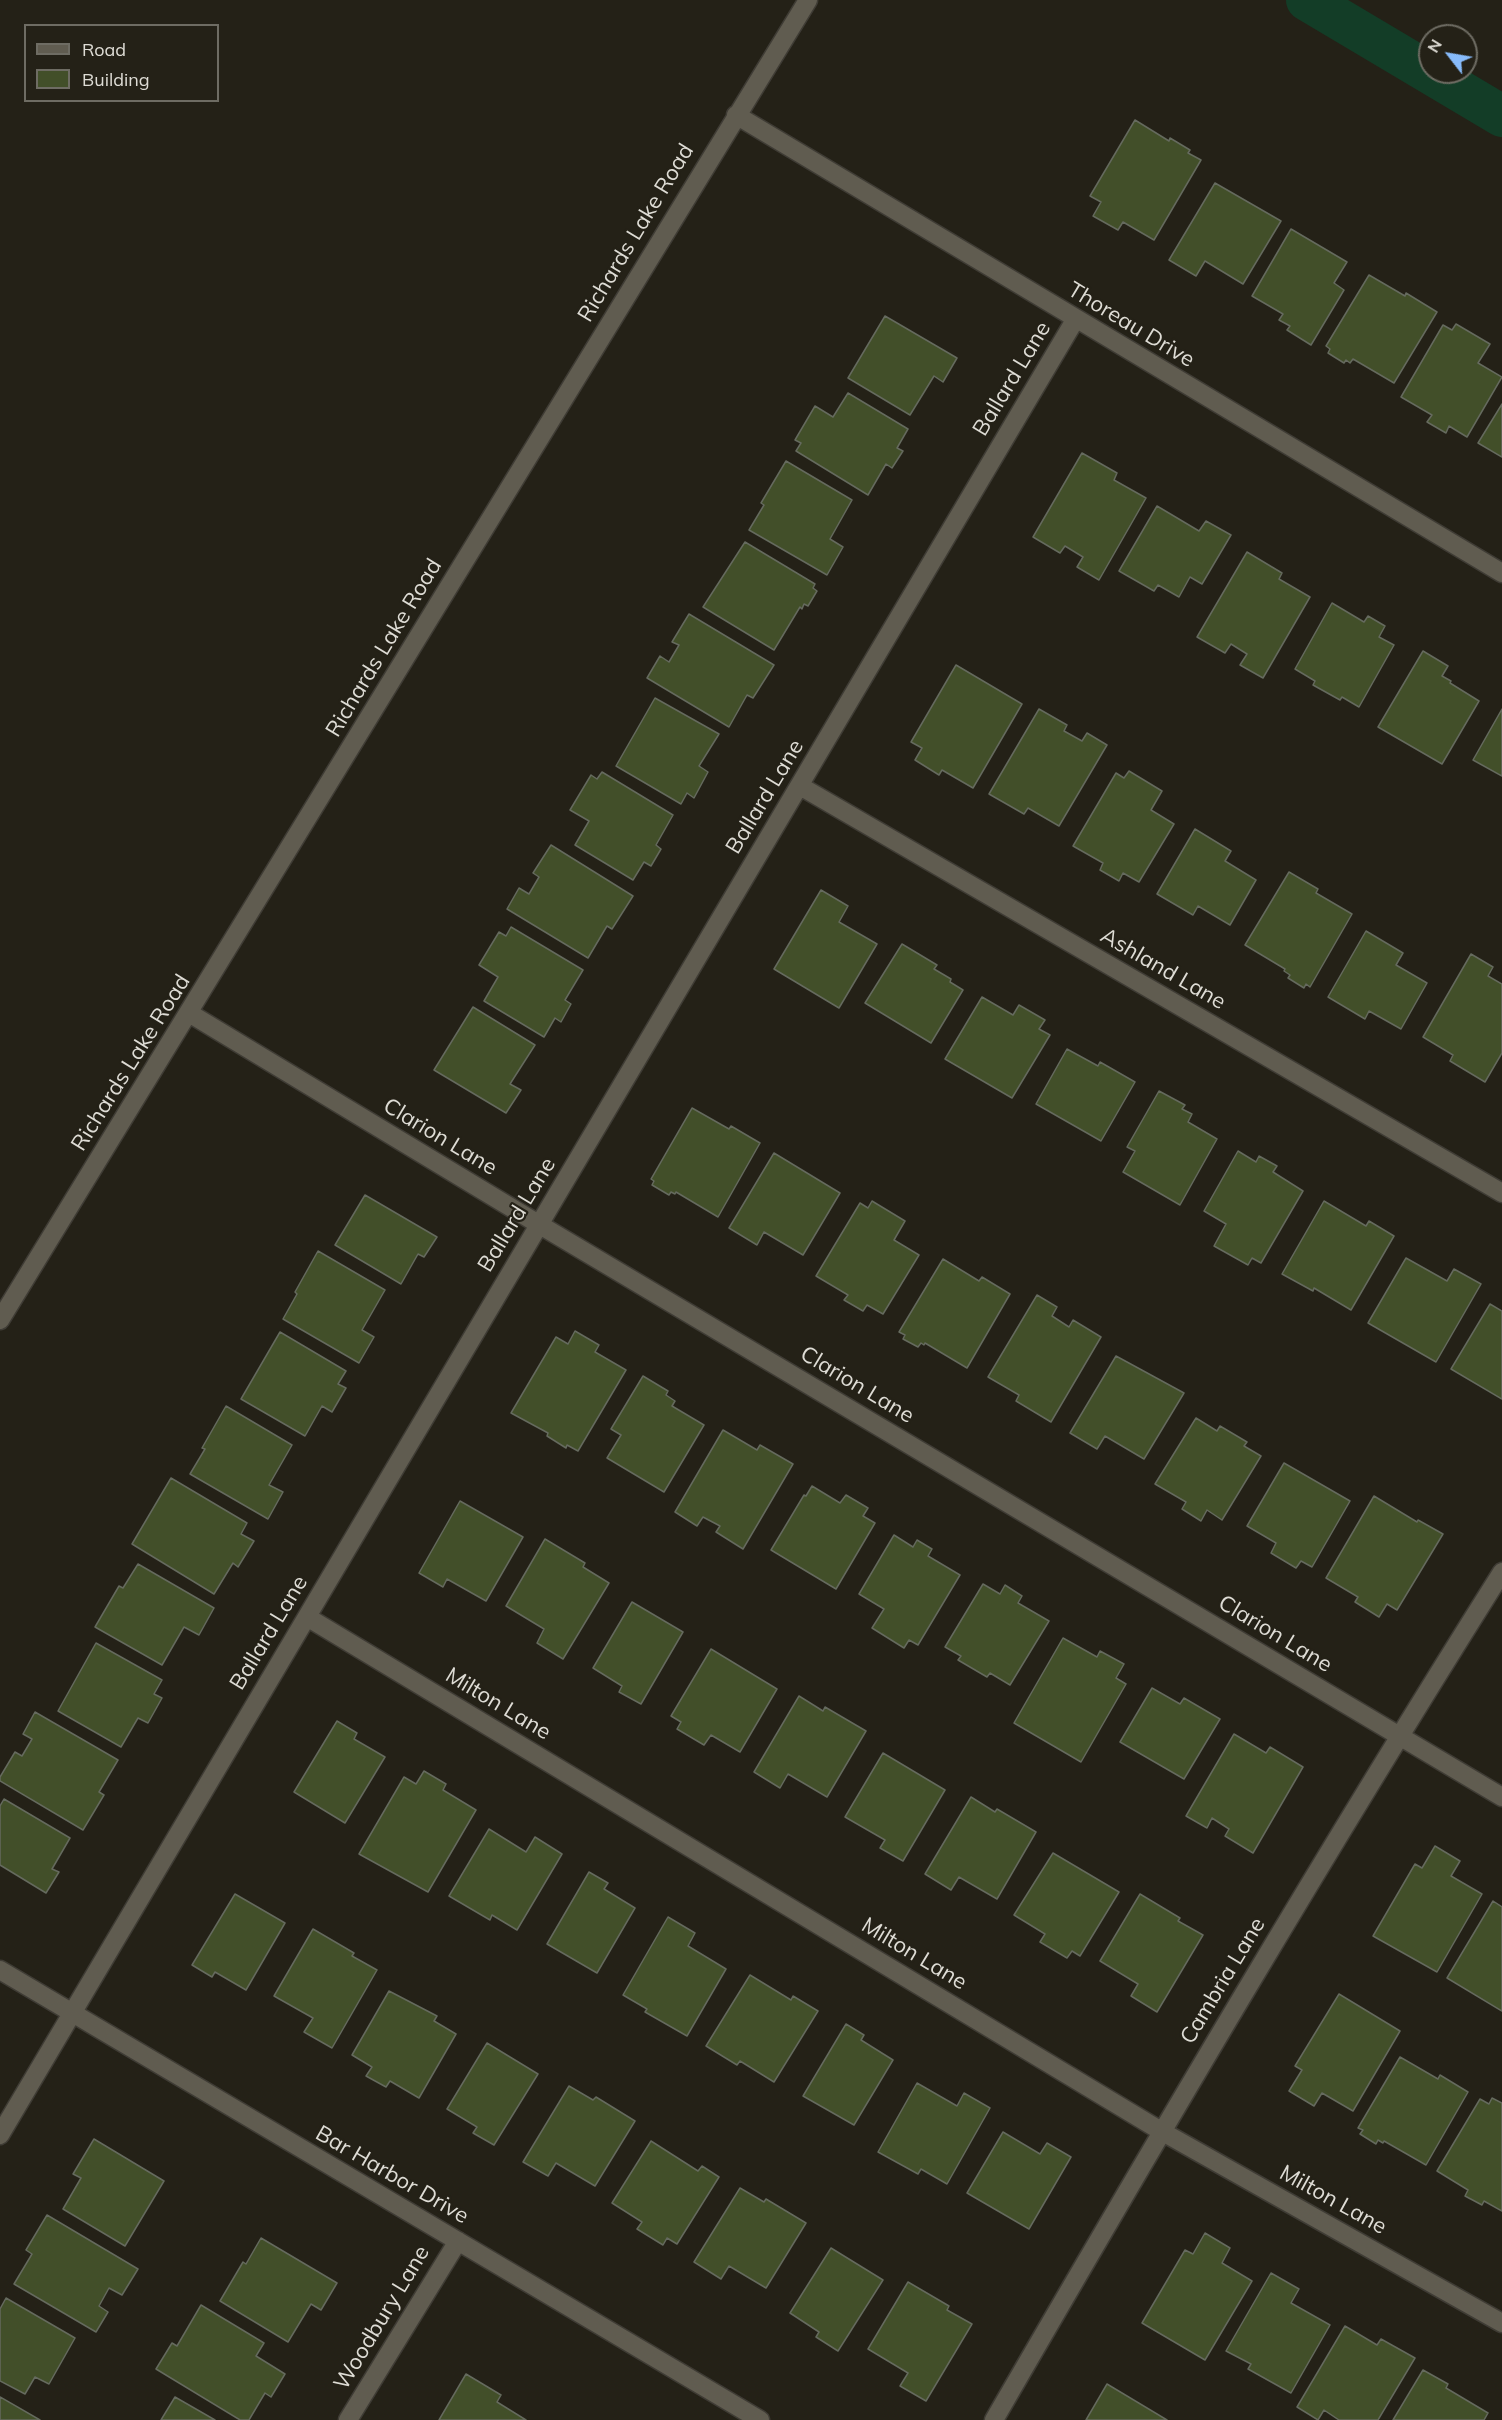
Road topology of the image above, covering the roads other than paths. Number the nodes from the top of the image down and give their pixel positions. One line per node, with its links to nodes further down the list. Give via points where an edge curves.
1 (808, 0): 2 (street, Richards Lake Road)
2 (736, 115): 3 (street, Thoreau Drive); 6 (street, Richards Lake Road)
3 (1075, 320): 4 (street, Thoreau Drive); 5 (street, Ballard Lane)
4 (1502, 573)
5 (800, 786): 7 (street, Ashland Lane); 8 (street, Ballard Lane)
6 (189, 1013): 8 (street, Clarion Lane); 9 (street, Richards Lake Road)
7 (1502, 1193)
8 (540, 1225): 11 (street, Ballard Lane); 12 (street, Clarion Lane)
9 (0, 1320)
10 (1502, 1572): 12 (street, Cambria Lane)
11 (307, 1617): 15 (street, Ballard Lane); 16 (street, Milton Lane)
12 (1399, 1735): 13 (street, Clarion Lane); 16 (street, Cambria Lane)
13 (1502, 1797)
14 (0, 1970): 15 (street, Bar Harbor Drive)
15 (72, 2014): 17 (street, Ballard Lane); 18 (street, Bar Harbor Drive)
16 (1161, 2131): 19 (street, Milton Lane); 22 (street, Cambria Lane)
17 (0, 2135)
18 (458, 2241): 20 (street, Woodbury Lane); 21 (street, Bar Harbor Drive)
19 (1502, 2323)
20 (348, 2420)
21 (760, 2420)
22 (994, 2420)

